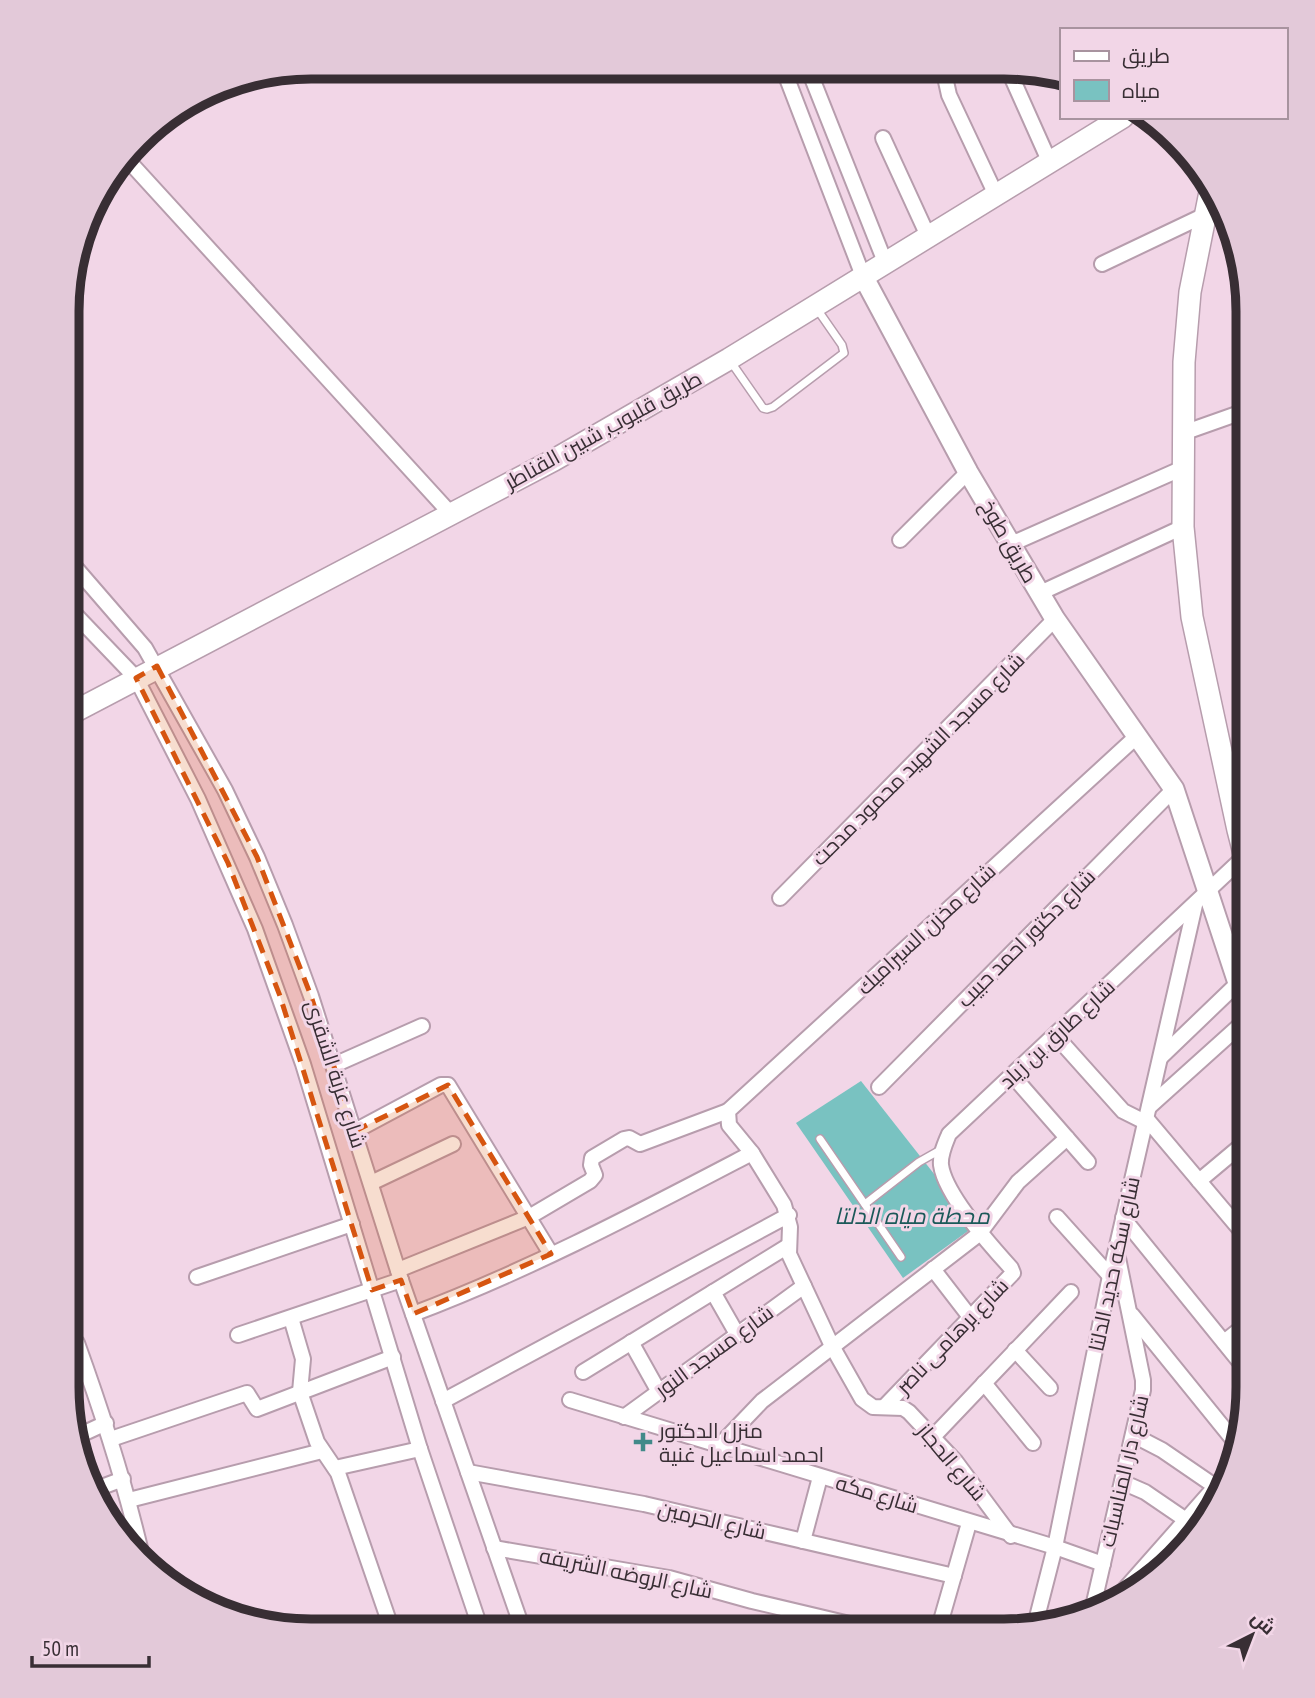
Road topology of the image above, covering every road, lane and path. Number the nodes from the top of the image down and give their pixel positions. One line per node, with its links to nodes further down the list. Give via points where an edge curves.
1 (786, 79): 15 (street, طريق طوخ)
2 (812, 79): 13 (street)
3 (947, 79): 9 (street, via 949,95)
4 (1013, 80): 7 (street)
5 (1120, 119): 7 (main road, طريق قليوب, شبين القناطر)
6 (883, 138): 12 (street)
7 (1050, 163): 9 (main road, طريق قليوب, شبين القناطر)
8 (131, 164): 22 (street)
9 (996, 195): 12 (main road, طريق قليوب, شبين القناطر)
10 (1209, 202): 11 (main road)
11 (1207, 214): 14 (street); 19 (main road, via 1190,292)
12 (928, 236): 13 (main road, طريق قليوب, شبين القناطر)
13 (885, 262): 15 (main road, طريق قليوب, شبين القناطر)
14 (1102, 264)
15 (863, 276): 16 (main road, طريق قليوب, شبين القناطر); 21 (street, طريق طوخ)
16 (815, 306): 17 (main road, طريق قليوب, شبين القناطر); 17 (lane, via 844,353 773,407 763,408)
17 (729, 359): 22 (main road, طريق قليوب, شبين القناطر)
18 (1236, 414): 19 (street)
19 (1183, 433): 20 (main road)
20 (1183, 468): 23 (main road); 25 (street)
21 (968, 472): 24 (street); 25 (street, طريق طوخ)
22 (451, 514): 30 (main road, طريق قليوب, شبين القناطر)
23 (1183, 527): 27 (street); 35 (main road, via 1192,617)
24 (900, 540)
25 (1011, 544): 27 (street, طريق طوخ)
26 (79, 571): 30 (street, شارع عزبة الشقرى)
27 (1040, 593): 29 (street, طريق طوخ)
28 (79, 618): 31 (street, شارع عزبة الشقرى)
29 (1055, 619): 33 (street, طريق طوخ); 37 (street, شارع مسجد الشهيد محمود مدحت)
30 (157, 666): 31 (main road, طريق قليوب, شبين القناطر); 45 (street, شارع عزبة الشقرى, via 257,857)
31 (136, 678): 32 (main road, طريق قليوب, شبين القناطر); 66 (street, شارع عزبة الشقرى, via 198,799 255,929)
32 (79, 709)
33 (1136, 737): 34 (street, طريق طوخ); 49 (street, شارع مخزن السيراميك)
34 (1174, 789): 38 (street, طريق طوخ); 47 (street, شارع دكتور احمد حبيب)
35 (1236, 813)
36 (1236, 871): 38 (street, شارع طارق بن زياد)
37 (780, 898)
38 (1201, 898): 39 (street, طريق طوخ); 43 (street, شارع طارق بن زياد); 44 (street, شارع سكه حديد الدلتا)
39 (1236, 978)
40 (1236, 985): 44 (street)
41 (422, 1026): 45 (street)
42 (1236, 1030): 48 (street)
43 (1055, 1035): 46 (street, شارع طارق بن زياد); 48 (street, via 1114,1102 1133,1118)
44 (1160, 1058): 48 (street, شارع سكه حديد الدلتا)
45 (334, 1065): 50 (street, شارع عزبة الشقرى)
46 (1012, 1075): 51 (street); 54 (street, شارع طارق بن زياد, via 949,1134)
47 (878, 1087)
48 (1147, 1116): 58 (street); 64 (street, شارع سكه حديد الدلتا)
49 (728, 1118): 56 (street); 62 (street, via 640,1144 624,1139 592,1158 595,1175 590,1181)
50 (355, 1131): 59 (street, شارع عزبة الشقرى); 62 (street, via 447,1085)
51 (1068, 1138): 57 (street); 67 (street, via 1018,1182)
52 (820, 1139): 60 (lane)
53 (453, 1144): 59 (street)
54 (942, 1149): 60 (lane); 67 (street, via 946,1180)
55 (1236, 1150): 58 (street)
56 (752, 1153): 61 (street); 70 (street)
57 (1088, 1162)
58 (1199, 1181): 65 (street)
59 (371, 1183): 73 (street, شارع عزبة الشقرى)
60 (864, 1203): 71 (lane)
61 (789, 1216): 68 (street); 100 (street)
62 (528, 1217): 70 (street); 73 (street)
63 (1057, 1217): 74 (street)
64 (1123, 1219): 69 (street, شارع سكه حديد الدلتا); 88 (street)
65 (1236, 1220)
66 (352, 1224): 75 (street); 77 (street, شارع عزبة الشقرى)
67 (979, 1234): 72 (street); 82 (street, شارع برهامى ناصر, via 1013,1273)
68 (788, 1246): 76 (street, شارع الحجاز); 78 (street)
69 (1116, 1248): 74 (street, شارع سكه حديد الدلتا); 80 (street, شارع دار المناسبات)
70 (551, 1254): 81 (street)
71 (901, 1257)
72 (933, 1269): 82 (street); 89 (street)
73 (400, 1275): 77 (street); 81 (street, شارع عزبة الشقرى)
74 (1110, 1276): 127 (street, شارع سكه حديد الدلتا)
75 (197, 1277)
76 (804, 1286): 85 (street, شارع مسجد النور); 89 (street, شارع الحجاز)
77 (372, 1290): 83 (street); 92 (street, شارع عزبة الشقرى)
78 (713, 1292): 85 (street); 87 (street)
79 (1071, 1292): 91 (street)
80 (1129, 1311): 105 (street, شارع دار المناسبات, via 1143,1380); 107 (street)
81 (413, 1314): 100 (street, شارع عزبة الشقرى)
82 (970, 1317): 101 (street, شارع برهامى ناصر)
83 (290, 1318): 86 (street); 97 (street, via 303,1359)
84 (1236, 1332): 88 (street)
85 (737, 1334): 98 (street, شارع مسجد النور)
86 (239, 1335)
87 (631, 1342): 94 (street); 98 (street)
88 (1224, 1342): 93 (street)
89 (832, 1346): 101 (street, شارع الحجاز, via 864,1403); 110 (street, via 762,1401)
90 (79, 1349): 103 (street)
91 (1015, 1350): 95 (street); 96 (street)
92 (393, 1357): 97 (street); 111 (street, شارع عزبة الشقرى)
93 (1236, 1357)
94 (583, 1372)
95 (984, 1383): 106 (street); 109 (street)
96 (1050, 1388)
97 (300, 1392): 108 (street, via 256,1409 247,1393); 112 (street)
98 (659, 1392): 102 (street, شارع مسجد النور)
99 (570, 1400): 102 (street, شارع مكه)
100 (443, 1401): 114 (street, شارع عزبة الشقرى)
101 (884, 1407): 106 (street, شارع الحجاز, via 906,1409)
102 (624, 1417): 110 (street, شارع مكه)
103 (106, 1423): 104 (street); 108 (street)
104 (84, 1433)
105 (1133, 1435): 117 (street); 118 (street, شارع دار المناسبات)
106 (933, 1437): 124 (street, شارع الحجاز)
107 (1231, 1437)
108 (111, 1439): 116 (street)
109 (1033, 1443)
110 (719, 1446): 115 (street, شارع مكه)
111 (420, 1448): 113 (street); 135 (street, شارع عزبة الشقرى)
112 (322, 1451): 113 (street); 121 (street)
113 (335, 1468): 134 (street)
114 (468, 1472): 125 (street, شارع الحرمين, via 631,1501); 128 (street, شارع عزبة الشقرى)
115 (820, 1477): 123 (street, شارع مكه); 125 (street)
116 (123, 1479): 119 (street); 121 (street)
117 (1216, 1481)
118 (1122, 1482): 122 (street); 129 (street, شارع دار المناسبات)
119 (102, 1487)
120 (1211, 1492): 122 (street)
121 (128, 1500): 126 (street)
122 (1186, 1520): 131 (street)
123 (969, 1523): 124 (street, شارع مكه); 130 (street)
124 (1012, 1536): 127 (street, شارع مكه)
125 (803, 1541): 130 (street, شارع الحرمين)
126 (139, 1543)
127 (1055, 1547): 129 (street, شارع مكه); 133 (street, شارع سكه حديد الدلتا)
128 (494, 1548): 136 (street, شارع عزبة الشقرى); 137 (street, شارع الروضه الشريفه, via 669,1578)
129 (1103, 1564): 132 (street, شارع دار المناسبات)
130 (954, 1577): 138 (street)
131 (1133, 1580)
132 (1094, 1601)
133 (1037, 1617)
134 (388, 1619)
135 (477, 1619)
136 (519, 1619)
137 (828, 1619)
138 (942, 1619)

